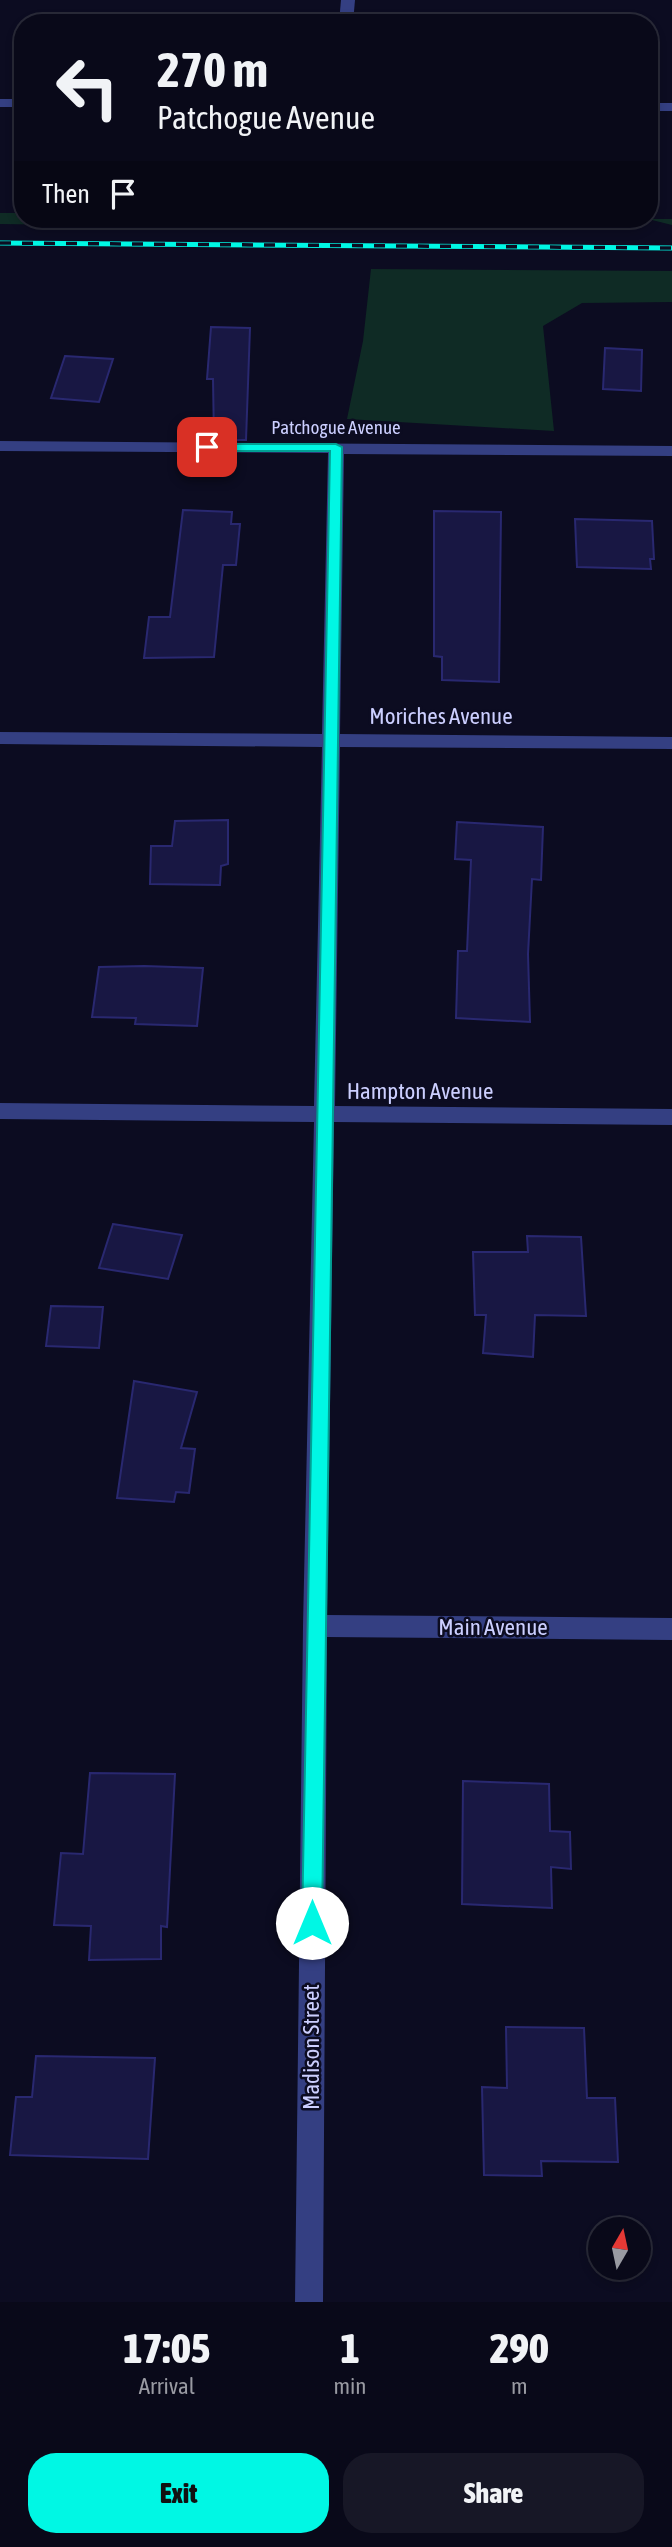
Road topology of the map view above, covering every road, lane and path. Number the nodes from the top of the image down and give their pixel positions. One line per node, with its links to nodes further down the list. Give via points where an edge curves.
1 (0, 446): 2 (street, Patchogue Avenue)
2 (336, 447): 3 (street, Patchogue Avenue); 5 (street, Madison Street)
3 (672, 451)
4 (0, 738): 5 (street, Moriches Avenue)
5 (332, 740): 6 (street, Moriches Avenue); 8 (street, Madison Street)
6 (672, 743)
7 (0, 1111): 8 (street, Hampton Avenue)
8 (325, 1114): 9 (street, Hampton Avenue); 10 (street, Madison Street)
9 (672, 1117)
10 (315, 1626): 11 (street, Main Avenue); 12 (street, Madison Street)
11 (672, 1629)
12 (309, 2302)

